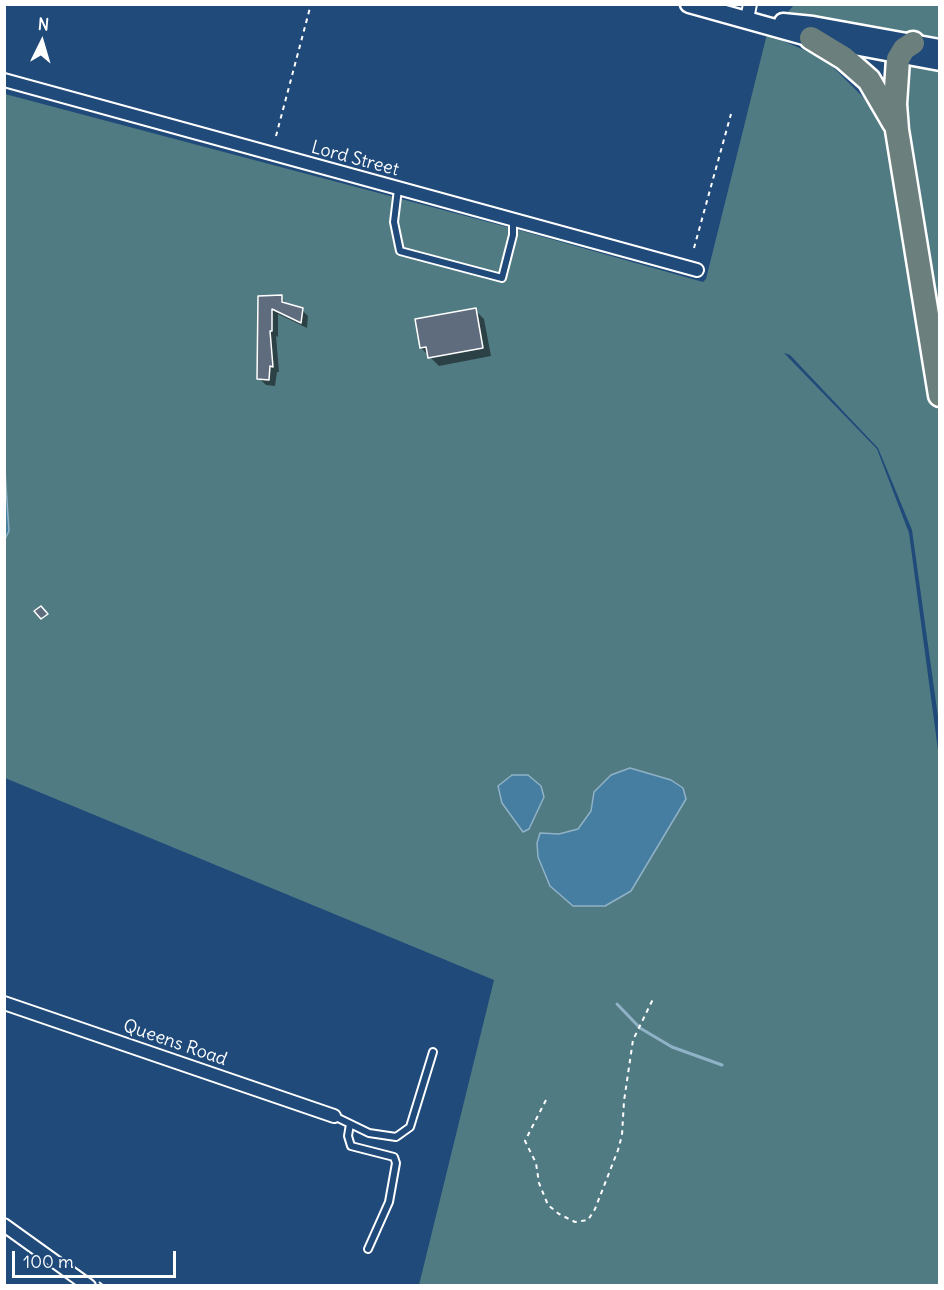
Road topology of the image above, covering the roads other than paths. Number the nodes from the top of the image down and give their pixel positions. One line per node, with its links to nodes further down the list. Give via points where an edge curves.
1 (689, 4): 2 (main road)
2 (748, 12): 3 (main road); 5 (main road)
3 (811, 38): 5 (main road); 8 (highway, via 844,58 869,80)
4 (939, 48): 5 (main road)
5 (907, 49): 6 (main road); 8 (highway, via 896,79)
6 (939, 62)
7 (4, 80): 9 (street, Lord Street)
8 (897, 130): 12 (highway)
9 (398, 189): 10 (street, Lord Street); 10 (lane, via 394,222 400,251 502,279)
10 (513, 220): 11 (street, Lord Street)
11 (697, 270)
12 (939, 396)
13 (4, 1003): 15 (street, Queens Road)
14 (433, 1052): 16 (lane, via 410,1127 396,1137 369,1133)
15 (334, 1116): 16 (lane)
16 (350, 1124): 18 (lane, via 351,1146 394,1157 396,1163 389,1202)
17 (4, 1225): 19 (street)
18 (368, 1249)
19 (89, 1286)

